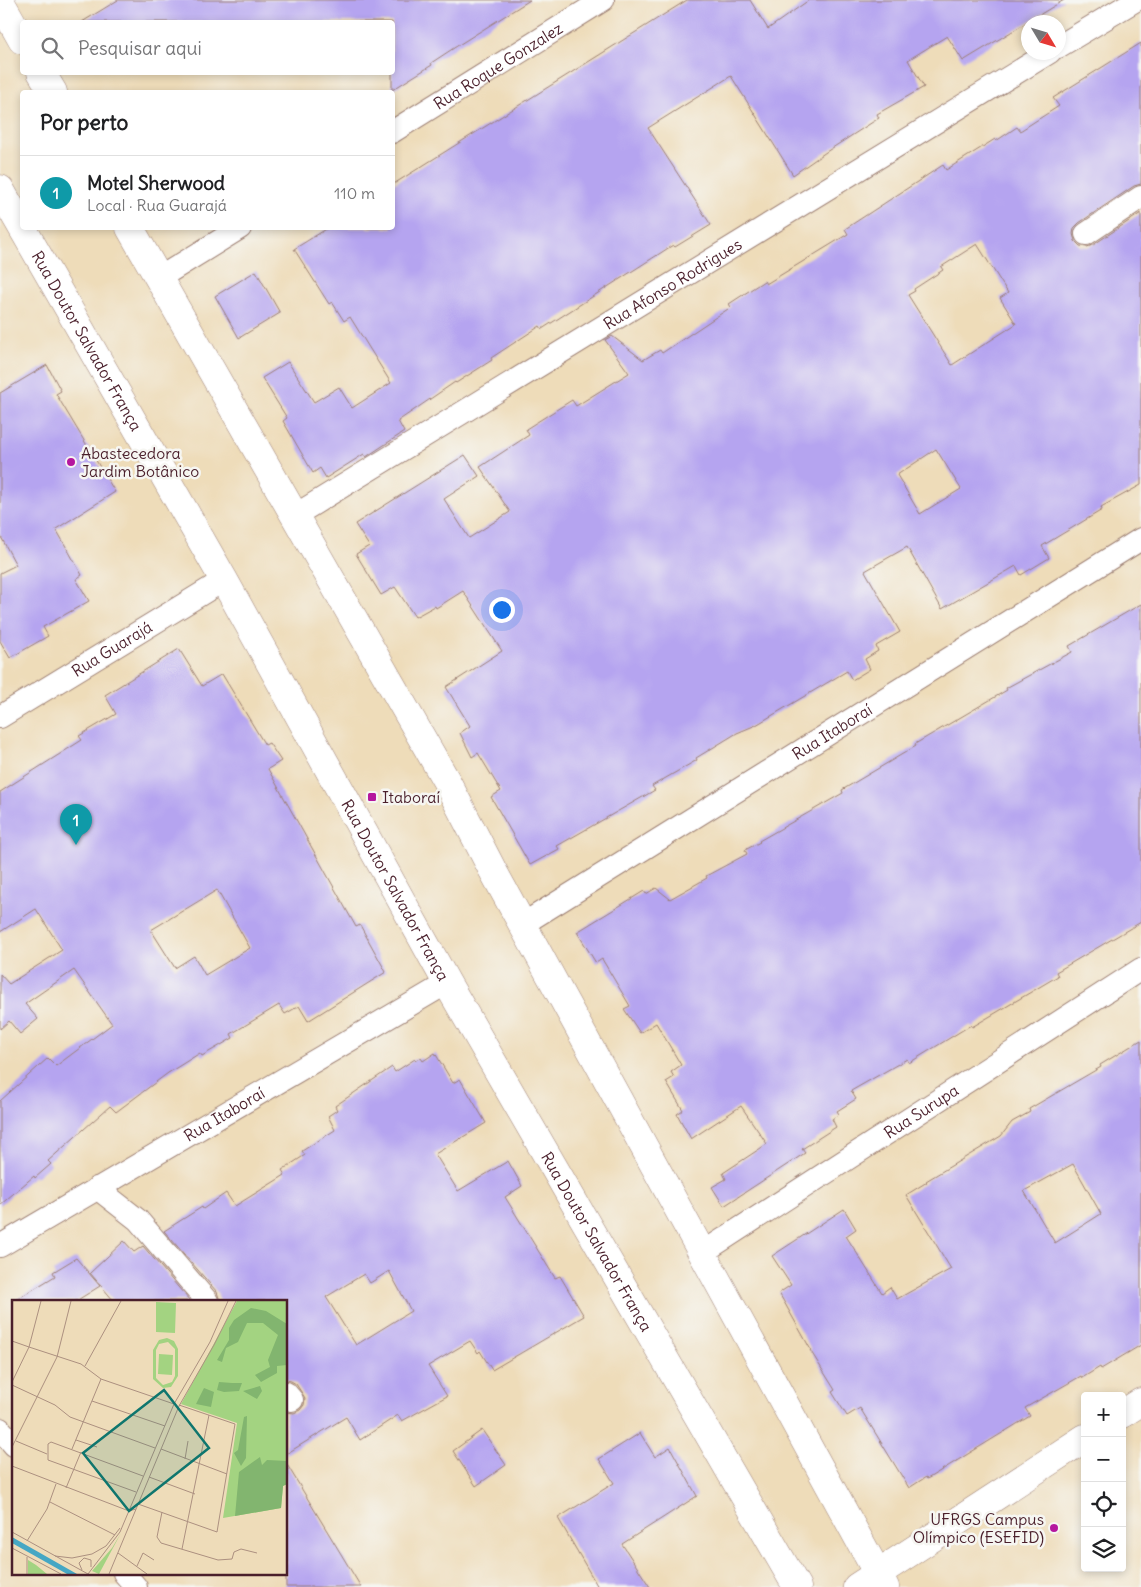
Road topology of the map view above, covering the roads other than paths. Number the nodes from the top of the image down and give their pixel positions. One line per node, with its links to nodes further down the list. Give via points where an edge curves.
1 (603, 0): 9 (street, Rua Roque Gonzalez)
2 (1136, 0): 5 (street)
3 (2, 3): 4 (main road)
4 (20, 36)
5 (1066, 42)
6 (1037, 60): 18 (street, Rua Afonso Rodrigues)
7 (43, 75): 8 (main road)
8 (51, 90)
9 (395, 130)
10 (0, 189): 12 (main road, Rua Doutor Salvador França)
11 (1141, 197): 16 (street)
12 (20, 224)
13 (23, 230): 20 (main road, Rua Doutor Salvador França)
14 (131, 230): 17 (main road)
15 (237, 230): 17 (street)
16 (1086, 234)
17 (160, 278): 18 (main road)
18 (294, 516): 22 (main road, via 447,782)
19 (1141, 539): 22 (street, Rua Itaboraí)
20 (224, 580): 21 (street, Rua Guarajá); 24 (main road, Rua Doutor Salvador França)
21 (0, 717)
22 (523, 924): 27 (main road)
23 (1141, 969): 27 (street, Rua Surupa)
24 (447, 983): 25 (street, Rua Itaboraí); 37 (main road, Rua Doutor Salvador França)
25 (97, 1188): 26 (street, Rua Itaboraí); 28 (street, via 138,1220)
26 (0, 1246)
27 (702, 1253): 35 (main road)
28 (206, 1300)
29 (1141, 1402): 30 (main road)
30 (1126, 1411)
31 (0, 1429): 33 (street)
32 (1081, 1441): 35 (main road)
33 (12, 1443)
34 (125, 1574): 36 (street)
35 (873, 1582)
36 (136, 1587)
37 (797, 1587)

